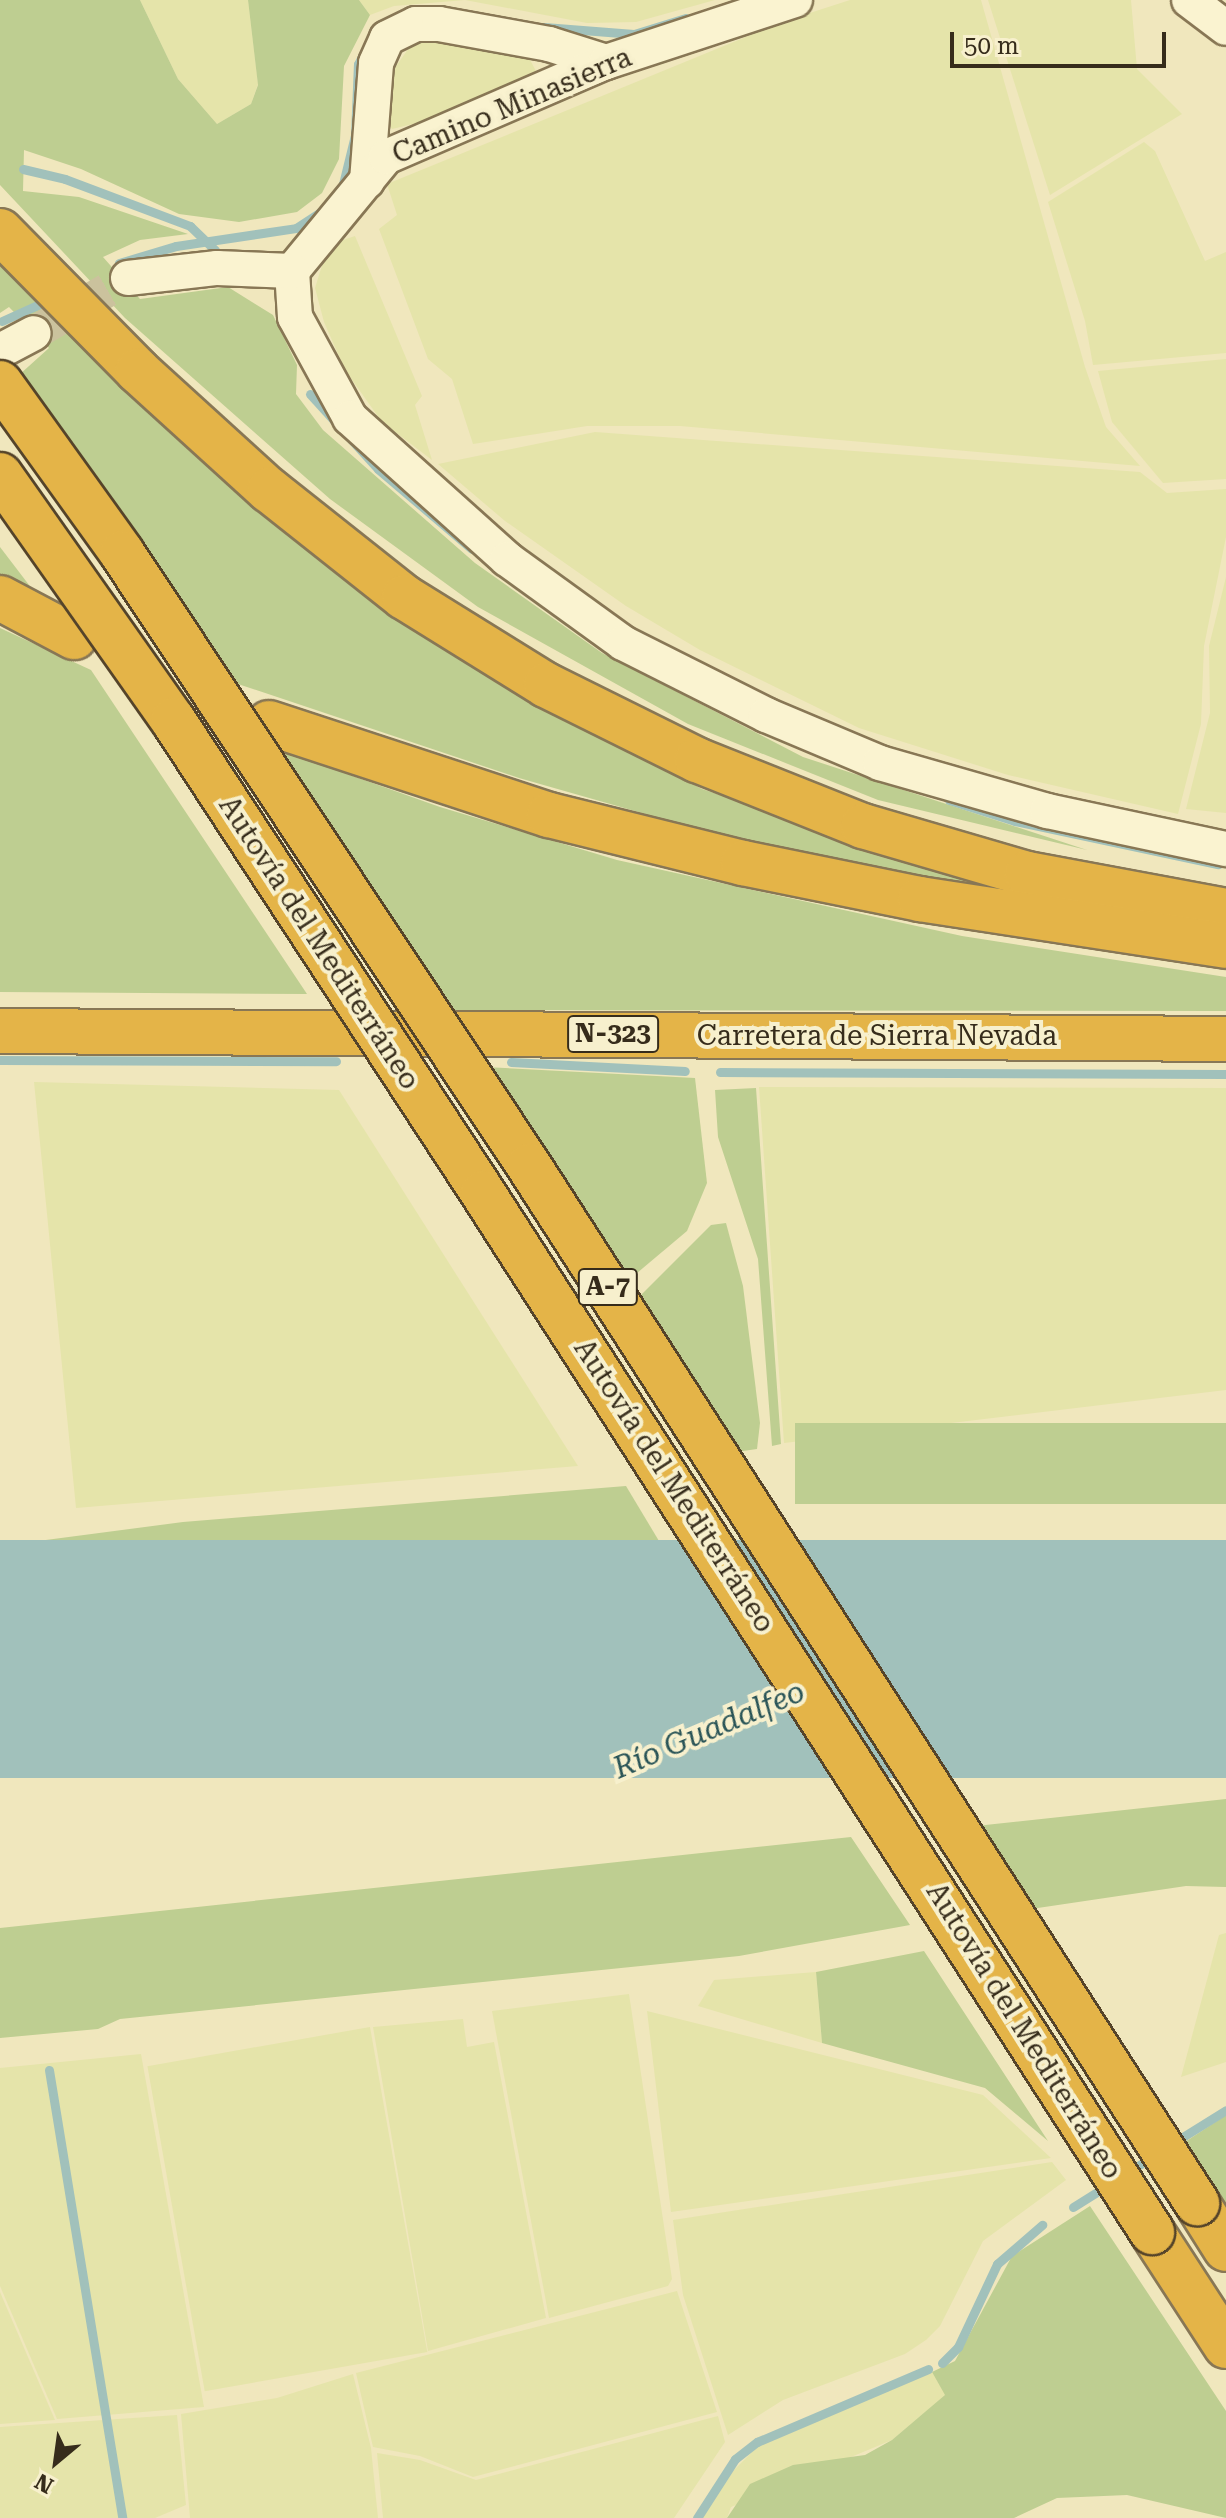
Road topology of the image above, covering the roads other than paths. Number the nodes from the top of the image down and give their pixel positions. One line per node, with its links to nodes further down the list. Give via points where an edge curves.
1 (795, 0): 4 (street, Camino Minasierra)
2 (1189, 0): 3 (street)
3 (1226, 28)
4 (606, 62): 5 (street, Camino Minasierra, via 386,157); 5 (street, via 549,44 439,24 416,24 387,38 374,78)
5 (367, 181): 7 (street, Camino Minasierra)
6 (0, 231): 17 (highway, via 138,371 269,490 404,597 546,685 697,760 863,826 1027,874)
7 (292, 271): 8 (street, via 217,268); 16 (street, via 295,317 350,418 507,559 623,643 766,715 880,763 1047,811)
8 (128, 278)
9 (34, 333): 10 (street)
10 (0, 351)
11 (0, 383): 21 (highway, Autovía del Mediterráneo / A-7, bridge, via 122,553 511,1139)
12 (0, 475): 22 (highway, Autovía del Mediterráneo / A-7, bridge, via 156,695 388,1049)
13 (0, 598): 14 (highway)
14 (74, 637)
15 (269, 723): 18 (highway, via 549,815 743,863 920,899)
16 (1226, 849)
17 (1226, 911)
18 (1226, 946)
19 (0, 1031): 20 (highway, Carretera de Sierra Nevada / N-323)
20 (1226, 1039)
21 (1226, 2249)
22 (1226, 2346)

